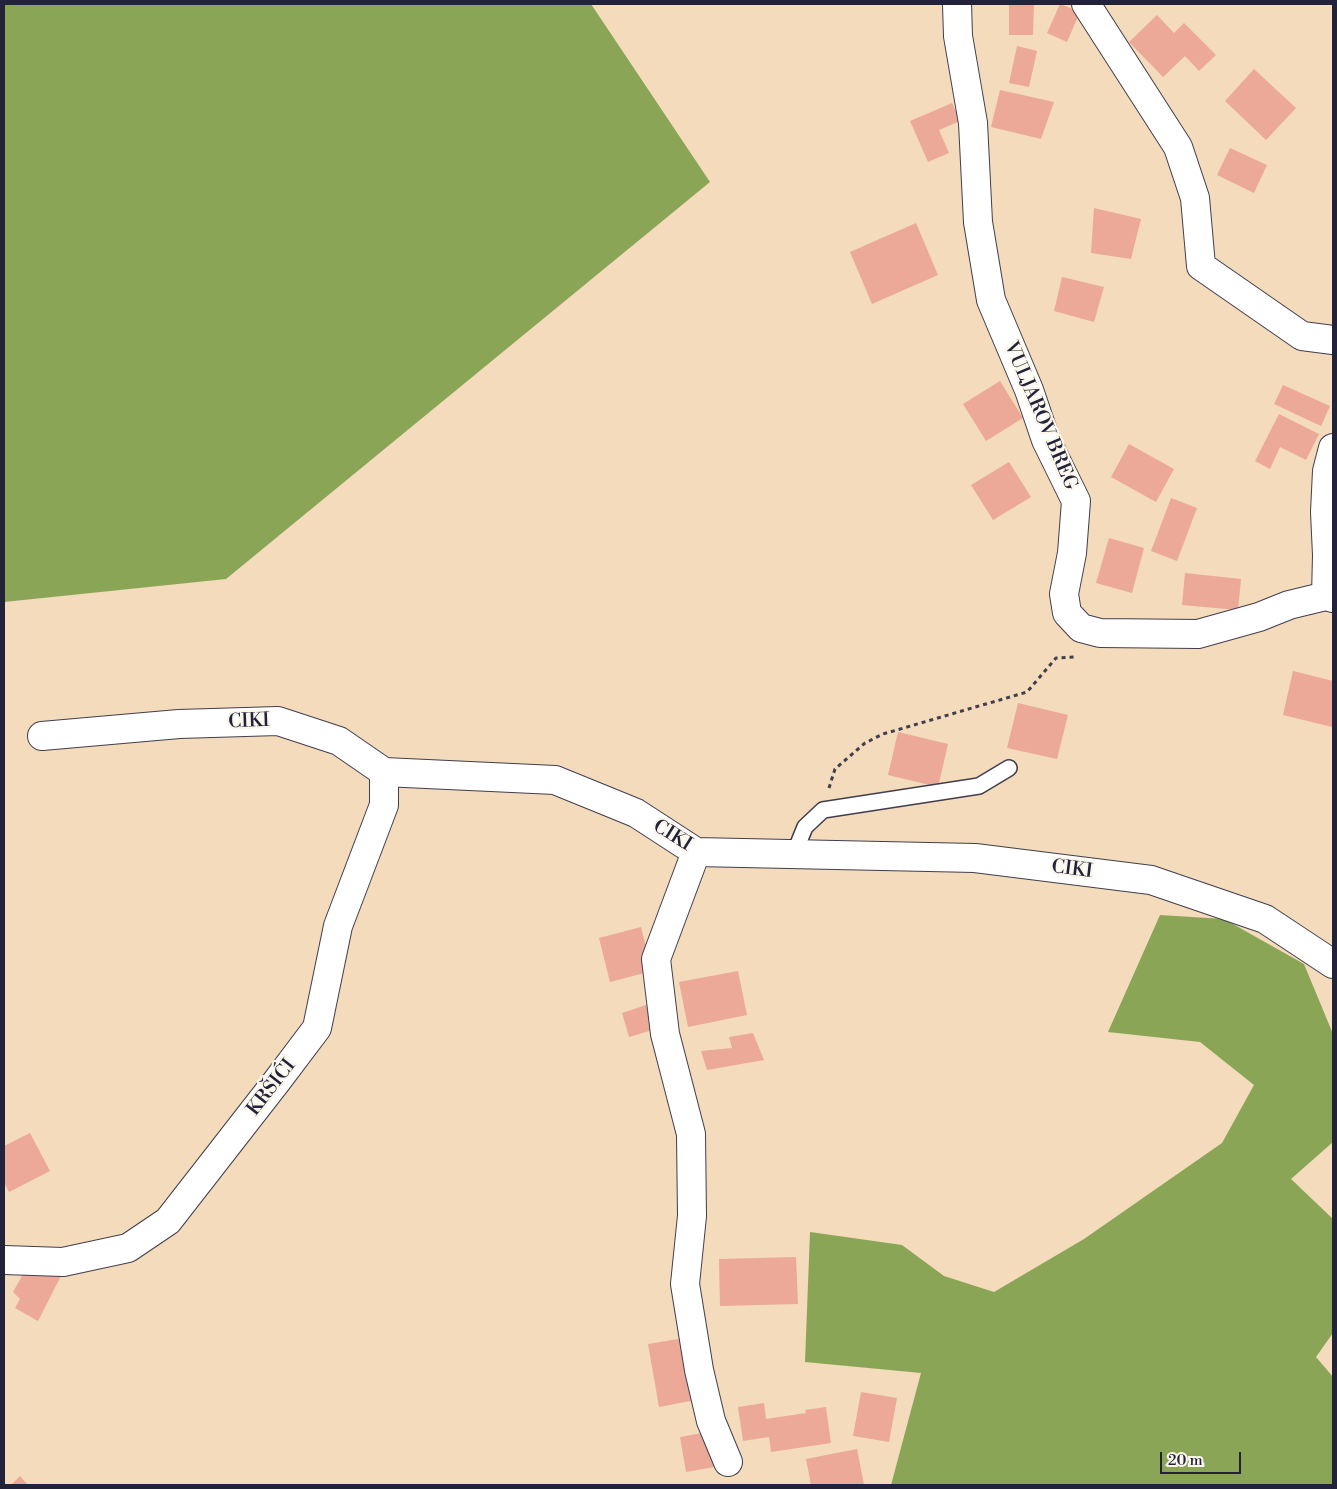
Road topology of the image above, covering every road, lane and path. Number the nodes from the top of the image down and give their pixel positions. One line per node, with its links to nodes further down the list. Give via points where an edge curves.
1 (958, 4): 6 (street, VULJAROV BREG, via 958,36 973,123 978,222 991,300 1046,440 1076,501 1072,553 1064,594 1067,613 1081,628)
2 (1086, 4): 3 (street, via 1178,147 1195,198 1201,266 1302,336)
3 (1333, 340)
4 (1333, 448): 5 (street, via 1327,471 1325,512)
5 (1330, 597): 6 (street, VULJAROV BREG, via 1198,634)
6 (1100, 633): 10 (path, via 1082,656 1056,658 1027,692 883,734 866,743 835,769)
7 (42, 736): 9 (street, CIKI, via 179,724 278,720 339,741)
8 (1009, 768): 10 (lane, via 979,786)
9 (384, 772): 11 (street, CIKI, via 555,780 636,813); 14 (street, KRŠIĆI, via 384,805 338,926 317,1028 278,1081 168,1221 128,1248 62,1262)
10 (823, 810): 12 (lane, via 805,827)
11 (696, 852): 12 (street, CIKI); 15 (street, via 656,959 665,1034 691,1134 692,1216 684,1284 711,1421)
12 (794, 854): 13 (street, CIKI, via 975,858 1151,880 1265,919)
13 (1333, 964)
14 (4, 1260)
15 (728, 1462)

